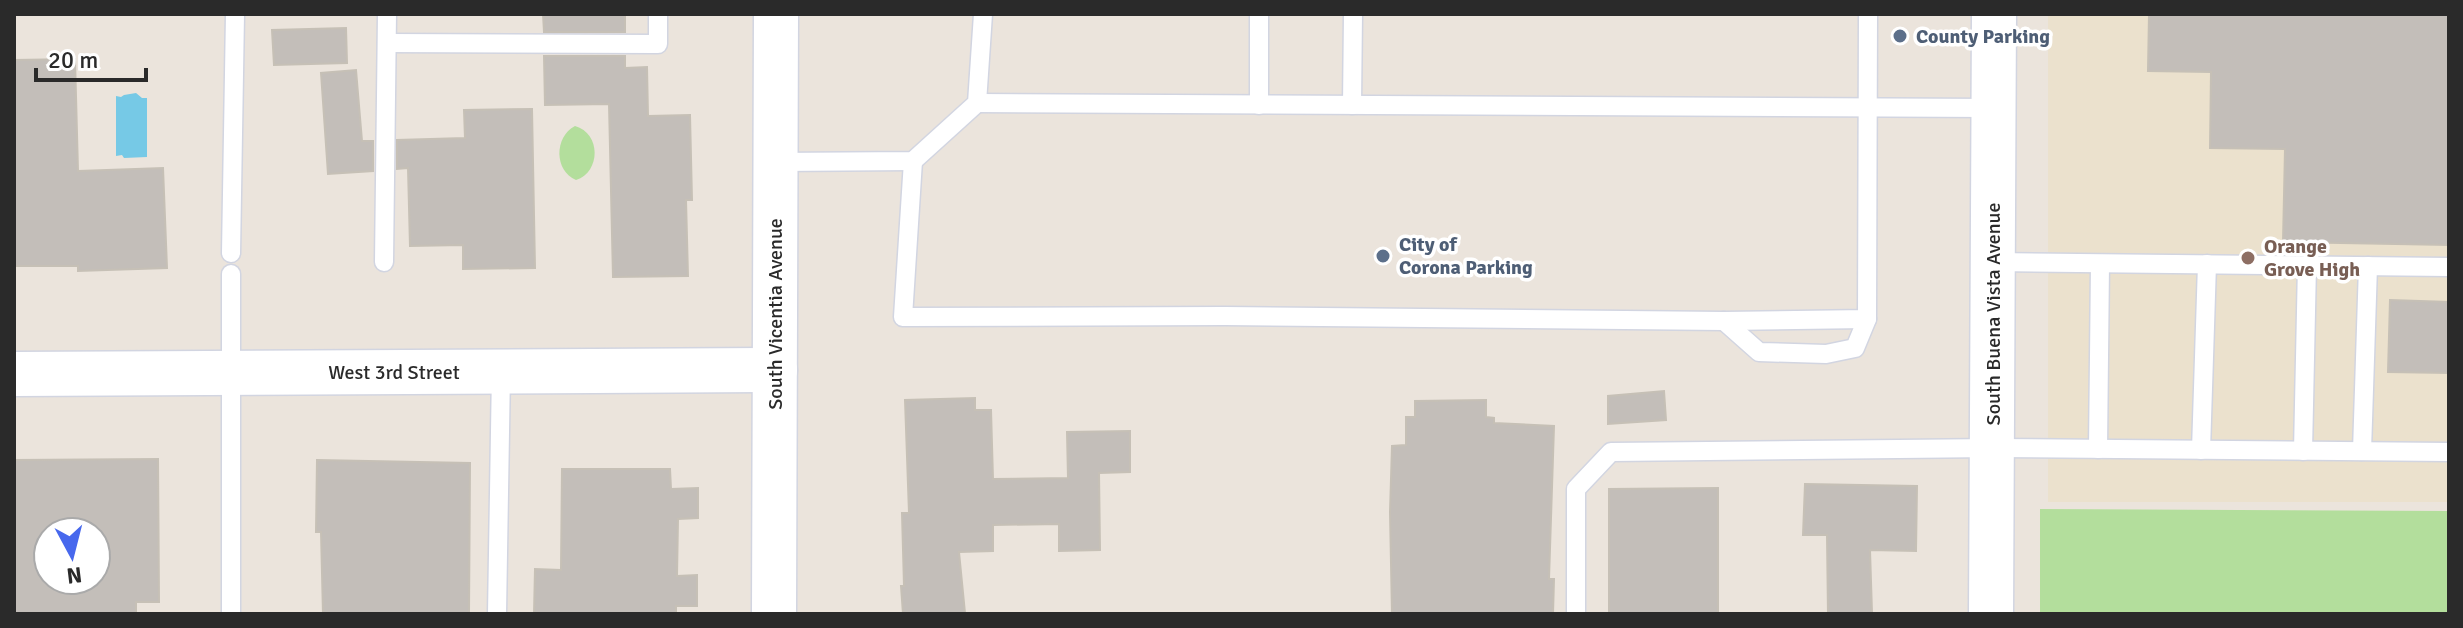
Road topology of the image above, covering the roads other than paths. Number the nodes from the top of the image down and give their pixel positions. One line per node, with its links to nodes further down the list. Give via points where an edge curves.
1 (235, 14): 18 (lane)
2 (387, 14): 10 (lane)
3 (658, 14): 10 (lane, via 658,44)
4 (776, 14): 17 (street, South Vicentia Avenue)
5 (983, 14): 11 (lane)
6 (1259, 14): 12 (lane)
7 (1353, 14): 13 (lane)
8 (1868, 14): 14 (lane)
9 (1994, 14): 15 (street, South Buena Vista Avenue)
10 (387, 43): 19 (lane)
11 (977, 103): 12 (lane); 16 (lane)
12 (1259, 105): 13 (lane)
13 (1352, 105): 14 (lane)
14 (1868, 107): 15 (lane); 27 (lane)
15 (1993, 108): 20 (street, South Buena Vista Avenue)
16 (913, 161): 17 (lane); 28 (lane, via 903,317)
17 (776, 162): 29 (street, South Vicentia Avenue)
18 (231, 253)
19 (384, 262)
20 (1993, 262): 21 (lane); 33 (street, South Buena Vista Avenue)
21 (2100, 264): 22 (lane); 34 (lane)
22 (2207, 264): 23 (lane); 35 (lane)
23 (2307, 265): 24 (lane); 36 (lane)
24 (2368, 266): 25 (lane); 37 (lane)
25 (2449, 267)
26 (231, 274): 31 (lane)
27 (1867, 319): 28 (lane); 28 (lane, via 1855,348 1826,354 1759,352)
28 (1724, 321)
29 (775, 370): 30 (street, West 3rd Street); 41 (street, South Vicentia Avenue)
30 (501, 371): 31 (street, West 3rd Street); 40 (lane)
31 (230, 372): 32 (street, West 3rd Street); 39 (lane)
32 (14, 374)
33 (1994, 448): 34 (lane); 42 (lane, via 1611,452 1576,489); 43 (street, South Buena Vista Avenue)
34 (2098, 449): 35 (lane)
35 (2201, 450): 36 (lane)
36 (2303, 451): 37 (lane)
37 (2362, 451): 38 (lane)
38 (2449, 452)
39 (231, 614)
40 (497, 614)
41 (774, 614)
42 (1576, 614)
43 (1991, 614)

